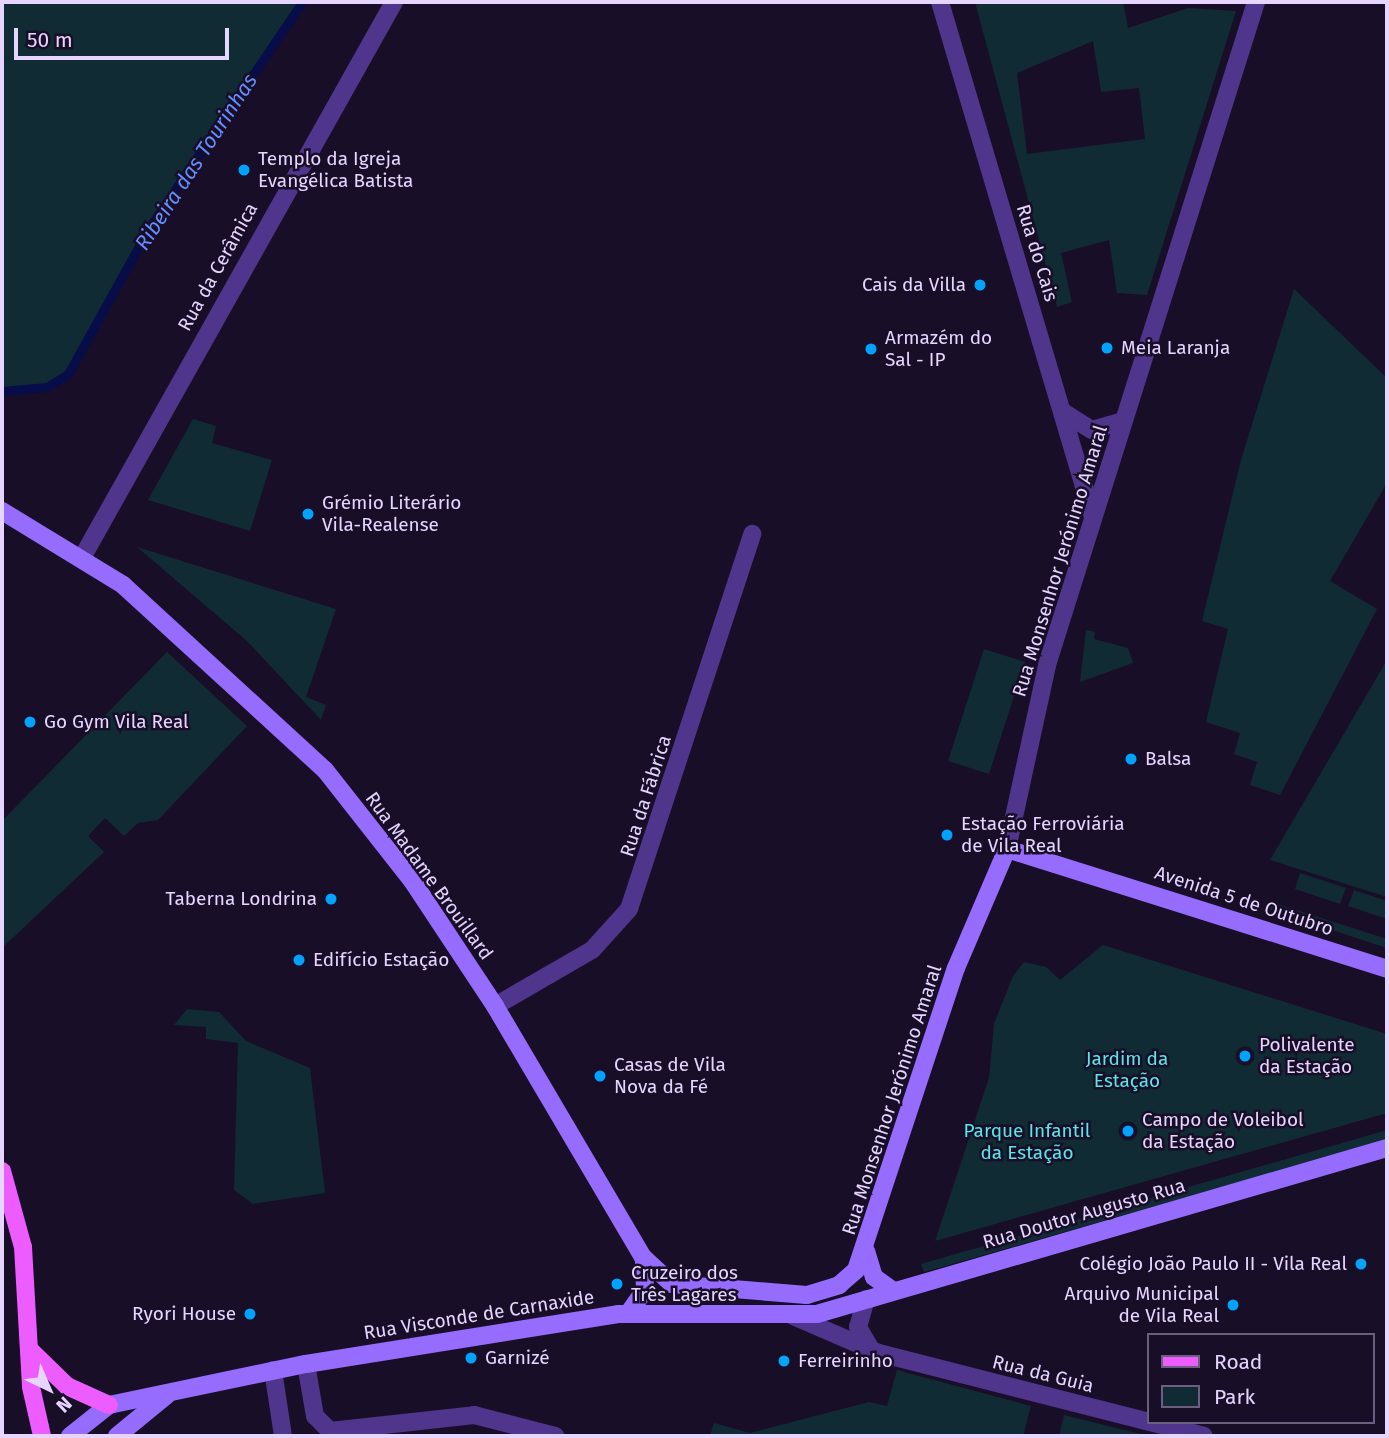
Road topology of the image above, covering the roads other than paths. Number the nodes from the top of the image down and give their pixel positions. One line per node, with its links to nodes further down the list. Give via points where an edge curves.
1 (394, 2): 9 (street, Rua da Cerâmica)
2 (940, 2): 4 (street, Rua do Cais)
3 (1256, 2): 5 (street, Rua Monsenhor Jerónimo Amaral)
4 (1063, 412): 5 (street, via 1092,430); 7 (street, Rua do Cais)
5 (1124, 421): 7 (street, Rua Monsenhor Jerónimo Amaral)
6 (3, 516): 9 (main road, Rua Madame Brouillard)
7 (1093, 517): 10 (street, Rua Monsenhor Jerónimo Amaral, via 1044,677)
8 (752, 534): 12 (street, Rua da Fábrica, via 629,909 592,950)
9 (83, 556): 12 (main road, Rua Madame Brouillard, via 325,770 403,869)
10 (1007, 849): 11 (main road, Avenida 5 de Outubro); 15 (main road, Rua Monsenhor Jerónimo Amaral, via 956,968)
11 (1387, 969)
12 (495, 1006): 16 (main road, Rua Madame Brouillard)
13 (1387, 1148): 17 (main road, Rua Doutor Augusto Rua)
14 (2, 1171): 21 (main road, via 23,1247)
15 (866, 1251): 16 (main road, Rua Monsenhor Jerónimo Amaral, via 846,1281 807,1295 679,1286 659,1277); 17 (main road, via 874,1277)
16 (643, 1257): 19 (main road, via 645,1290)
17 (893, 1291): 18 (main road, Rua Doutor Augusto Rua)
18 (866, 1299): 20 (main road, Rua Doutor Augusto Rua); 22 (street, via 858,1327)
19 (628, 1314): 20 (main road, Rua Visconde de Carnaxide); 23 (main road, Rua Visconde de Carnaxide)
20 (793, 1315): 22 (street, Rua da Guia)
21 (29, 1349): 26 (main road, via 67,1386); 29 (main road)
22 (872, 1351): 27 (street, Rua da Guia)
23 (306, 1364): 24 (main road, Rua Visconde de Carnaxide); 33 (street, via 314,1412 334,1432 474,1415)
24 (273, 1370): 25 (main road, Rua Visconde de Carnaxide); 32 (street)
25 (175, 1390): 26 (main road, Rua Visconde de Carnaxide); 31 (main road)
26 (109, 1405): 30 (main road)
27 (1148, 1422)
28 (1157, 1424): 34 (street, Rua da Guia)
29 (42, 1436)
30 (70, 1436)
31 (117, 1436)
32 (284, 1436)
33 (555, 1436)
34 (1204, 1436)

